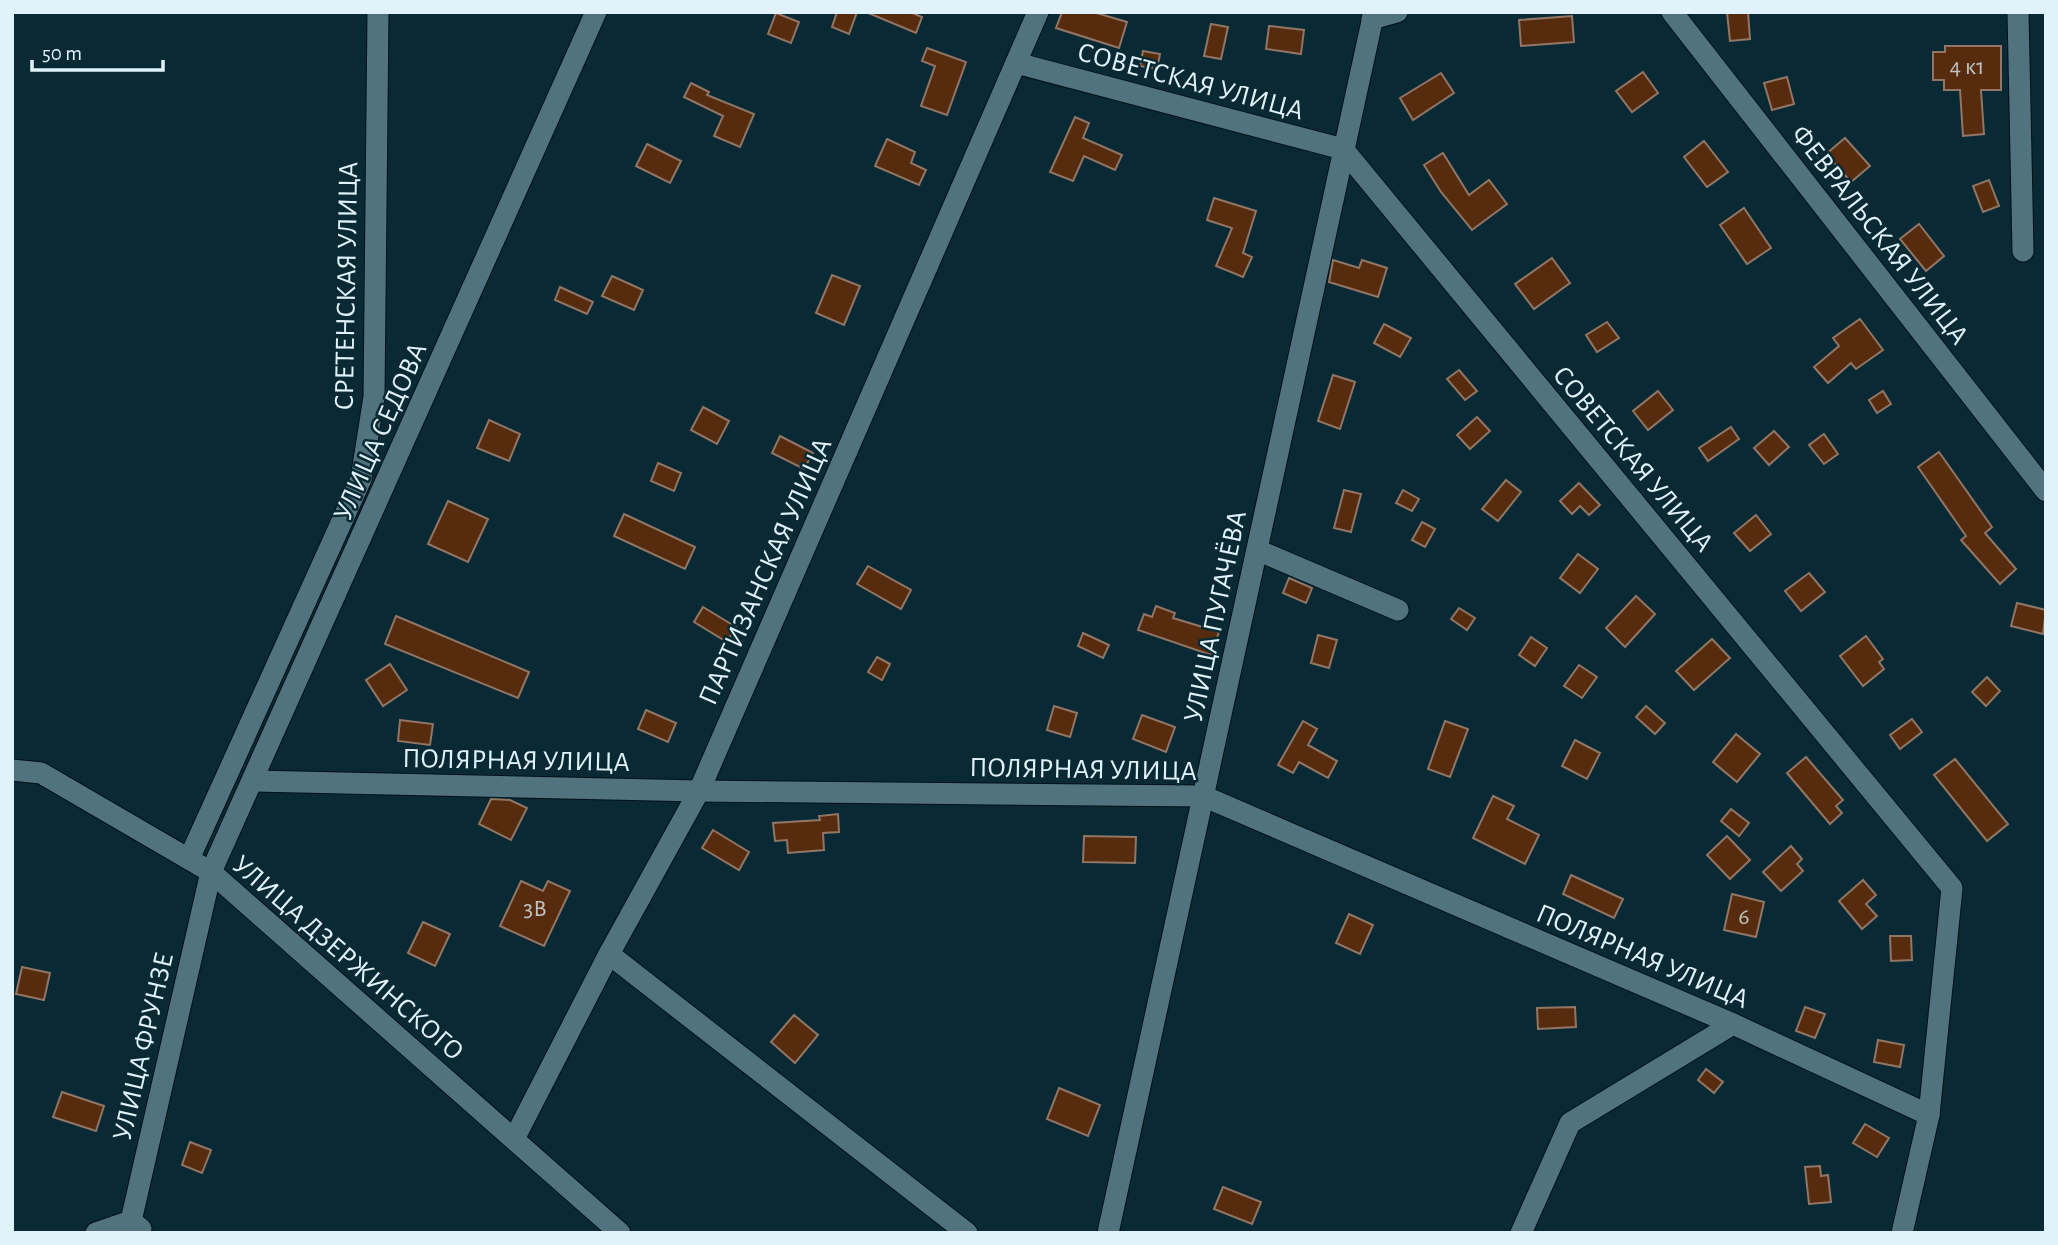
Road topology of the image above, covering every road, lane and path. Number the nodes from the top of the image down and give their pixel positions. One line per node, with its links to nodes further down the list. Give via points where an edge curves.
1 (378, 12): 18 (street, СРЕТЕНСКАЯ УЛИЦА, via 374,397 360,479)
2 (596, 12): 15 (street, УЛИЦА СЕДОВА)
3 (1038, 12): 8 (street, ПАРТИЗАНСКАЯ УЛИЦА)
4 (1397, 12): 7 (street)
5 (1672, 12): 11 (street, ФЕВРАЛЬСКАЯ УЛИЦА)
6 (2018, 12): 10 (street)
7 (1373, 16): 9 (street, УЛИЦА ПУГАЧЁВА)
8 (1016, 63): 9 (street, СОВЕТСКАЯ УЛИЦА); 16 (street, ПАРТИЗАНСКАЯ УЛИЦА)
9 (1343, 149): 12 (street, УЛИЦА ПУГАЧЁВА); 22 (street, СОВЕТСКАЯ УЛИЦА, via 1952,888)
10 (2023, 251)
11 (2046, 491)
12 (1257, 550): 13 (street); 17 (street, УЛИЦА ПУГАЧЁВА)
13 (1398, 610)
14 (12, 770): 18 (street, УЛИЦА ДЗЕРЖИНСКОГО, via 41,773)
15 (253, 781): 16 (street, ПОЛЯРНАЯ УЛИЦА); 19 (street, УЛИЦА СЕДОВА)
16 (699, 791): 17 (street, ПОЛЯРНАЯ УЛИЦА); 20 (street, ПАРТИЗАНСКАЯ УЛИЦА)
17 (1203, 796): 21 (street, ПОЛЯРНАЯ УЛИЦА); 28 (street, УЛИЦА ПУГАЧЁВА)
18 (189, 859): 19 (street, УЛИЦА ДЗЕРЖИНСКОГО)
19 (211, 872): 23 (street, УЛИЦА ДЗЕРЖИНСКОГО); 24 (street, УЛИЦА ФРУНЗЕ)
20 (609, 954): 23 (street, ПАРТИЗАНСКАЯ УЛИЦА); 27 (street)
21 (1733, 1024): 22 (street, ПОЛЯРНАЯ УЛИЦА); 29 (street, via 1570,1124)
22 (1928, 1115): 30 (street, СОВЕТСКАЯ УЛИЦА)
23 (514, 1139): 26 (street, УЛИЦА ДЗЕРЖИНСКОГО)
24 (137, 1229): 25 (street)
25 (96, 1233)
26 (620, 1233)
27 (967, 1233)
28 (1108, 1233)
29 (1521, 1233)
30 (1902, 1233)

